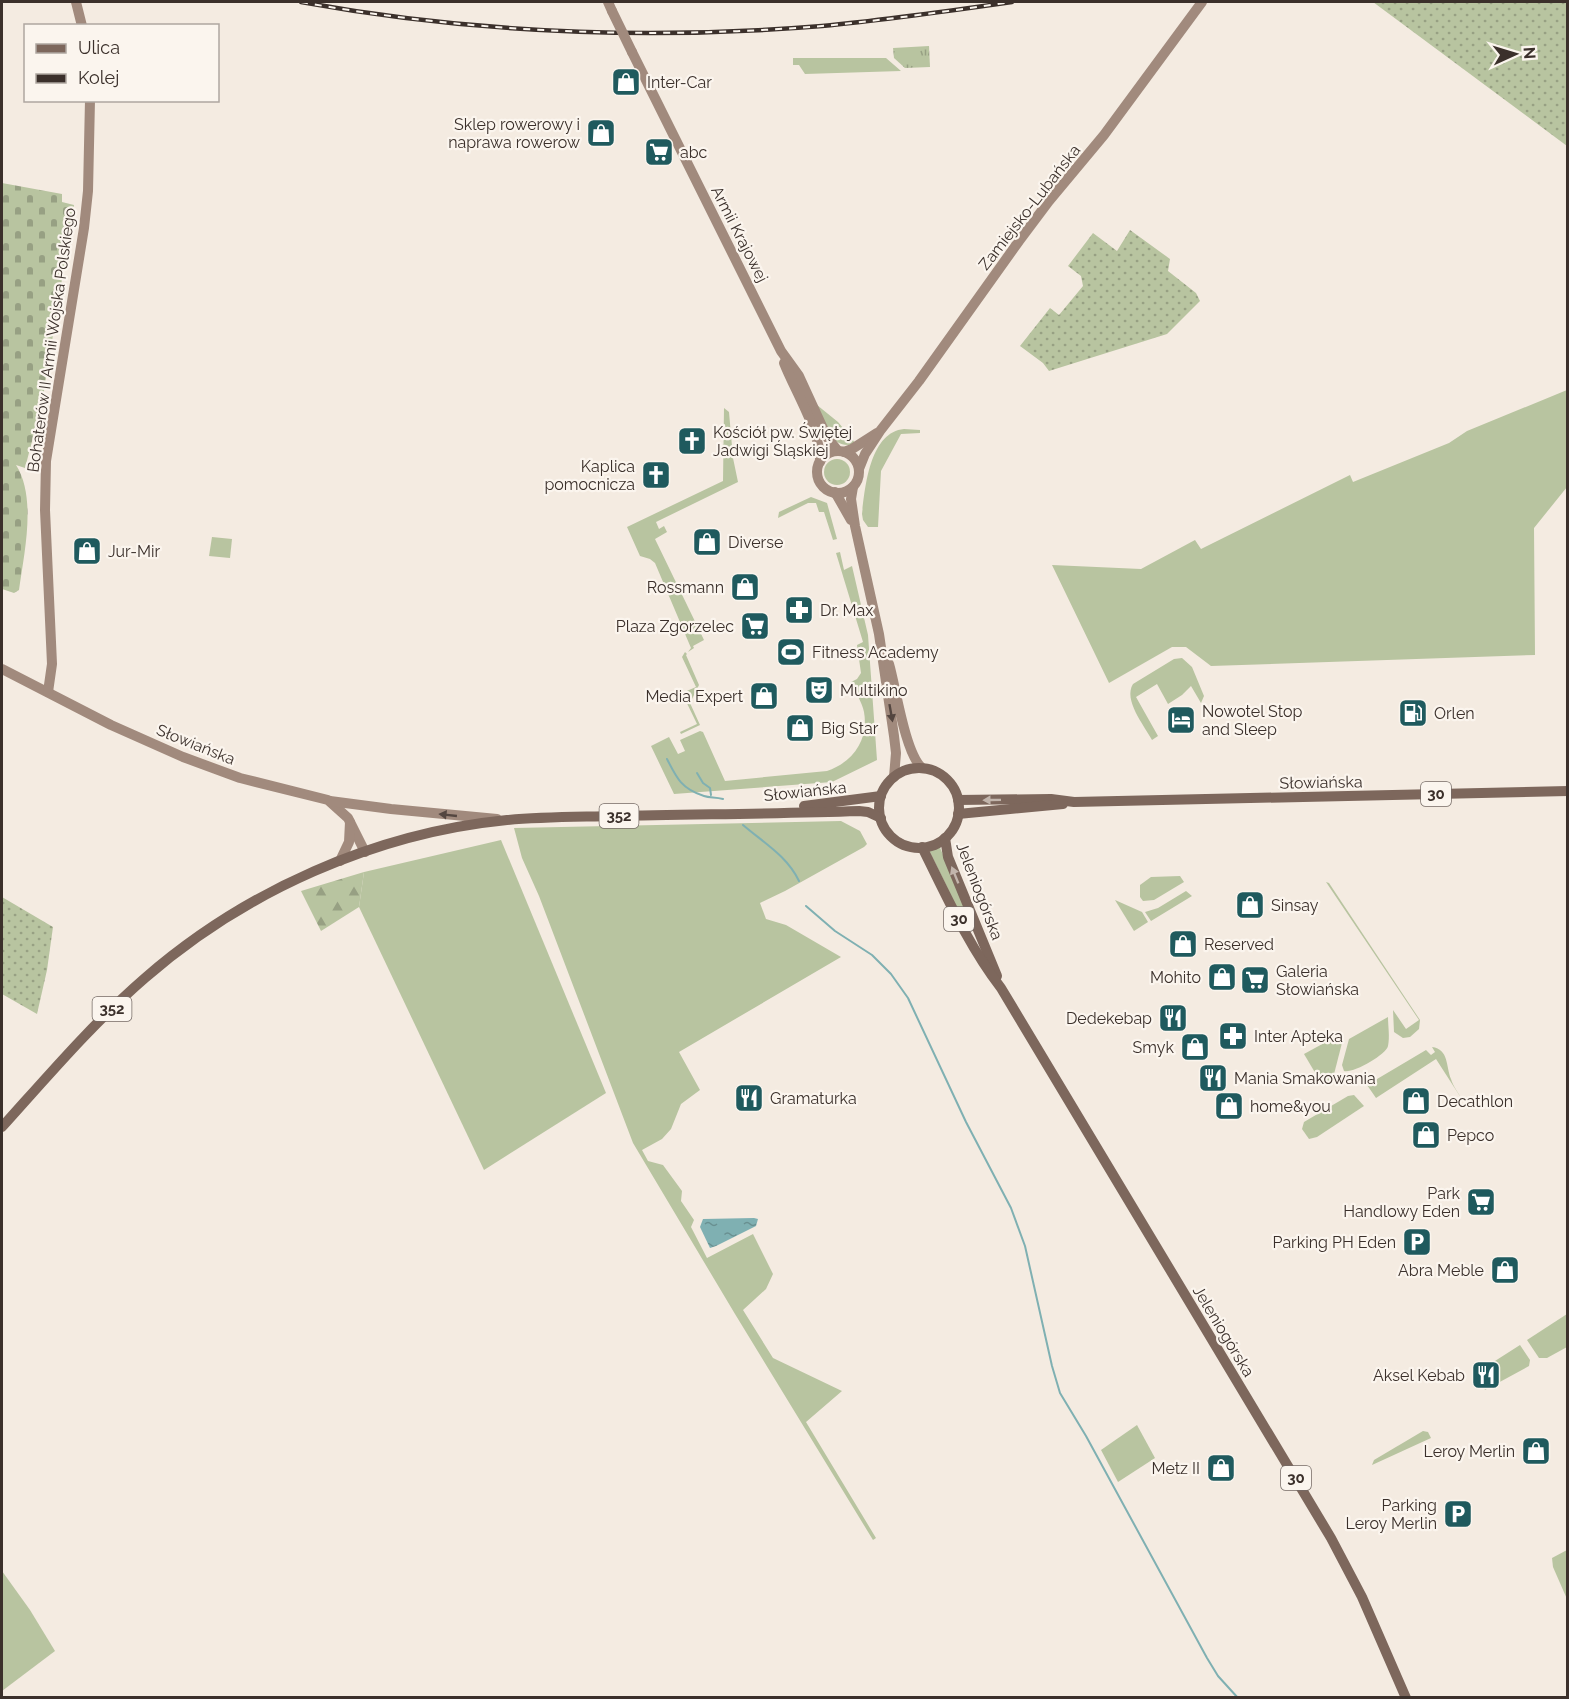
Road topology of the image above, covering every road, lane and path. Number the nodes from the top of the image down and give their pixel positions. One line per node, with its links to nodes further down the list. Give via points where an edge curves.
1 (75, 2): 4 (main road)
2 (1202, 2): 7 (main road, Zamiejsko-Lubańska, via 1104,135 1018,241)
3 (610, 6): 6 (main road, Armii Krajowej, bridge)
4 (81, 24)
5 (90, 102): 16 (main road, Bohaterów II Armii Wojska Polskiego, via 84,228 46,461 52,664)
6 (782, 351): 8 (main road, Armii Krajowej, via 799,376 827,436); 9 (main road, Armii Krajowej, via 814,434)
7 (880, 431): 8 (main road, Zamiejsko-Lubańska); 10 (main road, Zamiejsko-Lubańska)
8 (841, 452): 9 (main road, via 825,456); 10 (main road, via 855,459)
9 (820, 462): 12 (main road, via 819,480)
10 (858, 469): 11 (main road)
11 (853, 486): 12 (main road); 13 (main road)
12 (835, 492): 13 (main road)
13 (855, 525): 14 (main road)
14 (879, 634): 17 (main road, via 908,742); 18 (main road, one-way to 18, via 896,745)
15 (2, 669): 16 (main road, Słowiańska)
16 (48, 692): 21 (main road, Słowiańska, via 183,757 269,786)
17 (922, 768): 18 (main road); 22 (main road, via 948,780)
18 (894, 777): 20 (main road)
19 (1568, 791): 23 (main road, Słowiańska / 30)
20 (881, 796): 24 (main road, Słowiańska / 352); 26 (main road)
21 (328, 800): 27 (main road, Słowiańska, one-way to 21); 28 (main road)
22 (958, 800): 23 (main road, Słowiańska / 30, one-way to 22); 25 (main road)
23 (1074, 802): 25 (main road, Słowiańska / 30)
24 (732, 813): 26 (main road, Słowiańska / 352, via 858,811); 27 (main road, Słowiańska / 352)
25 (958, 814): 29 (main road)
26 (881, 818): 30 (main road, via 897,840)
27 (506, 820): 31 (main road, 352, via 435,832)
28 (350, 822): 31 (main road); 32 (main road, via 348,842)
29 (945, 838): 30 (main road); 33 (main road, Jeleniogórska / 30, one-way to 29, via 948,857)
30 (921, 848): 33 (main road, Jeleniogórska / 30, via 971,942)
31 (365, 852): 32 (main road, 352)
32 (340, 861): 34 (main road, 352, via 255,901 163,963 104,1017)
33 (1001, 988): 35 (main road, Jeleniogórska / 30, via 1331,1538)
34 (2, 1127)
35 (1407, 1698)

